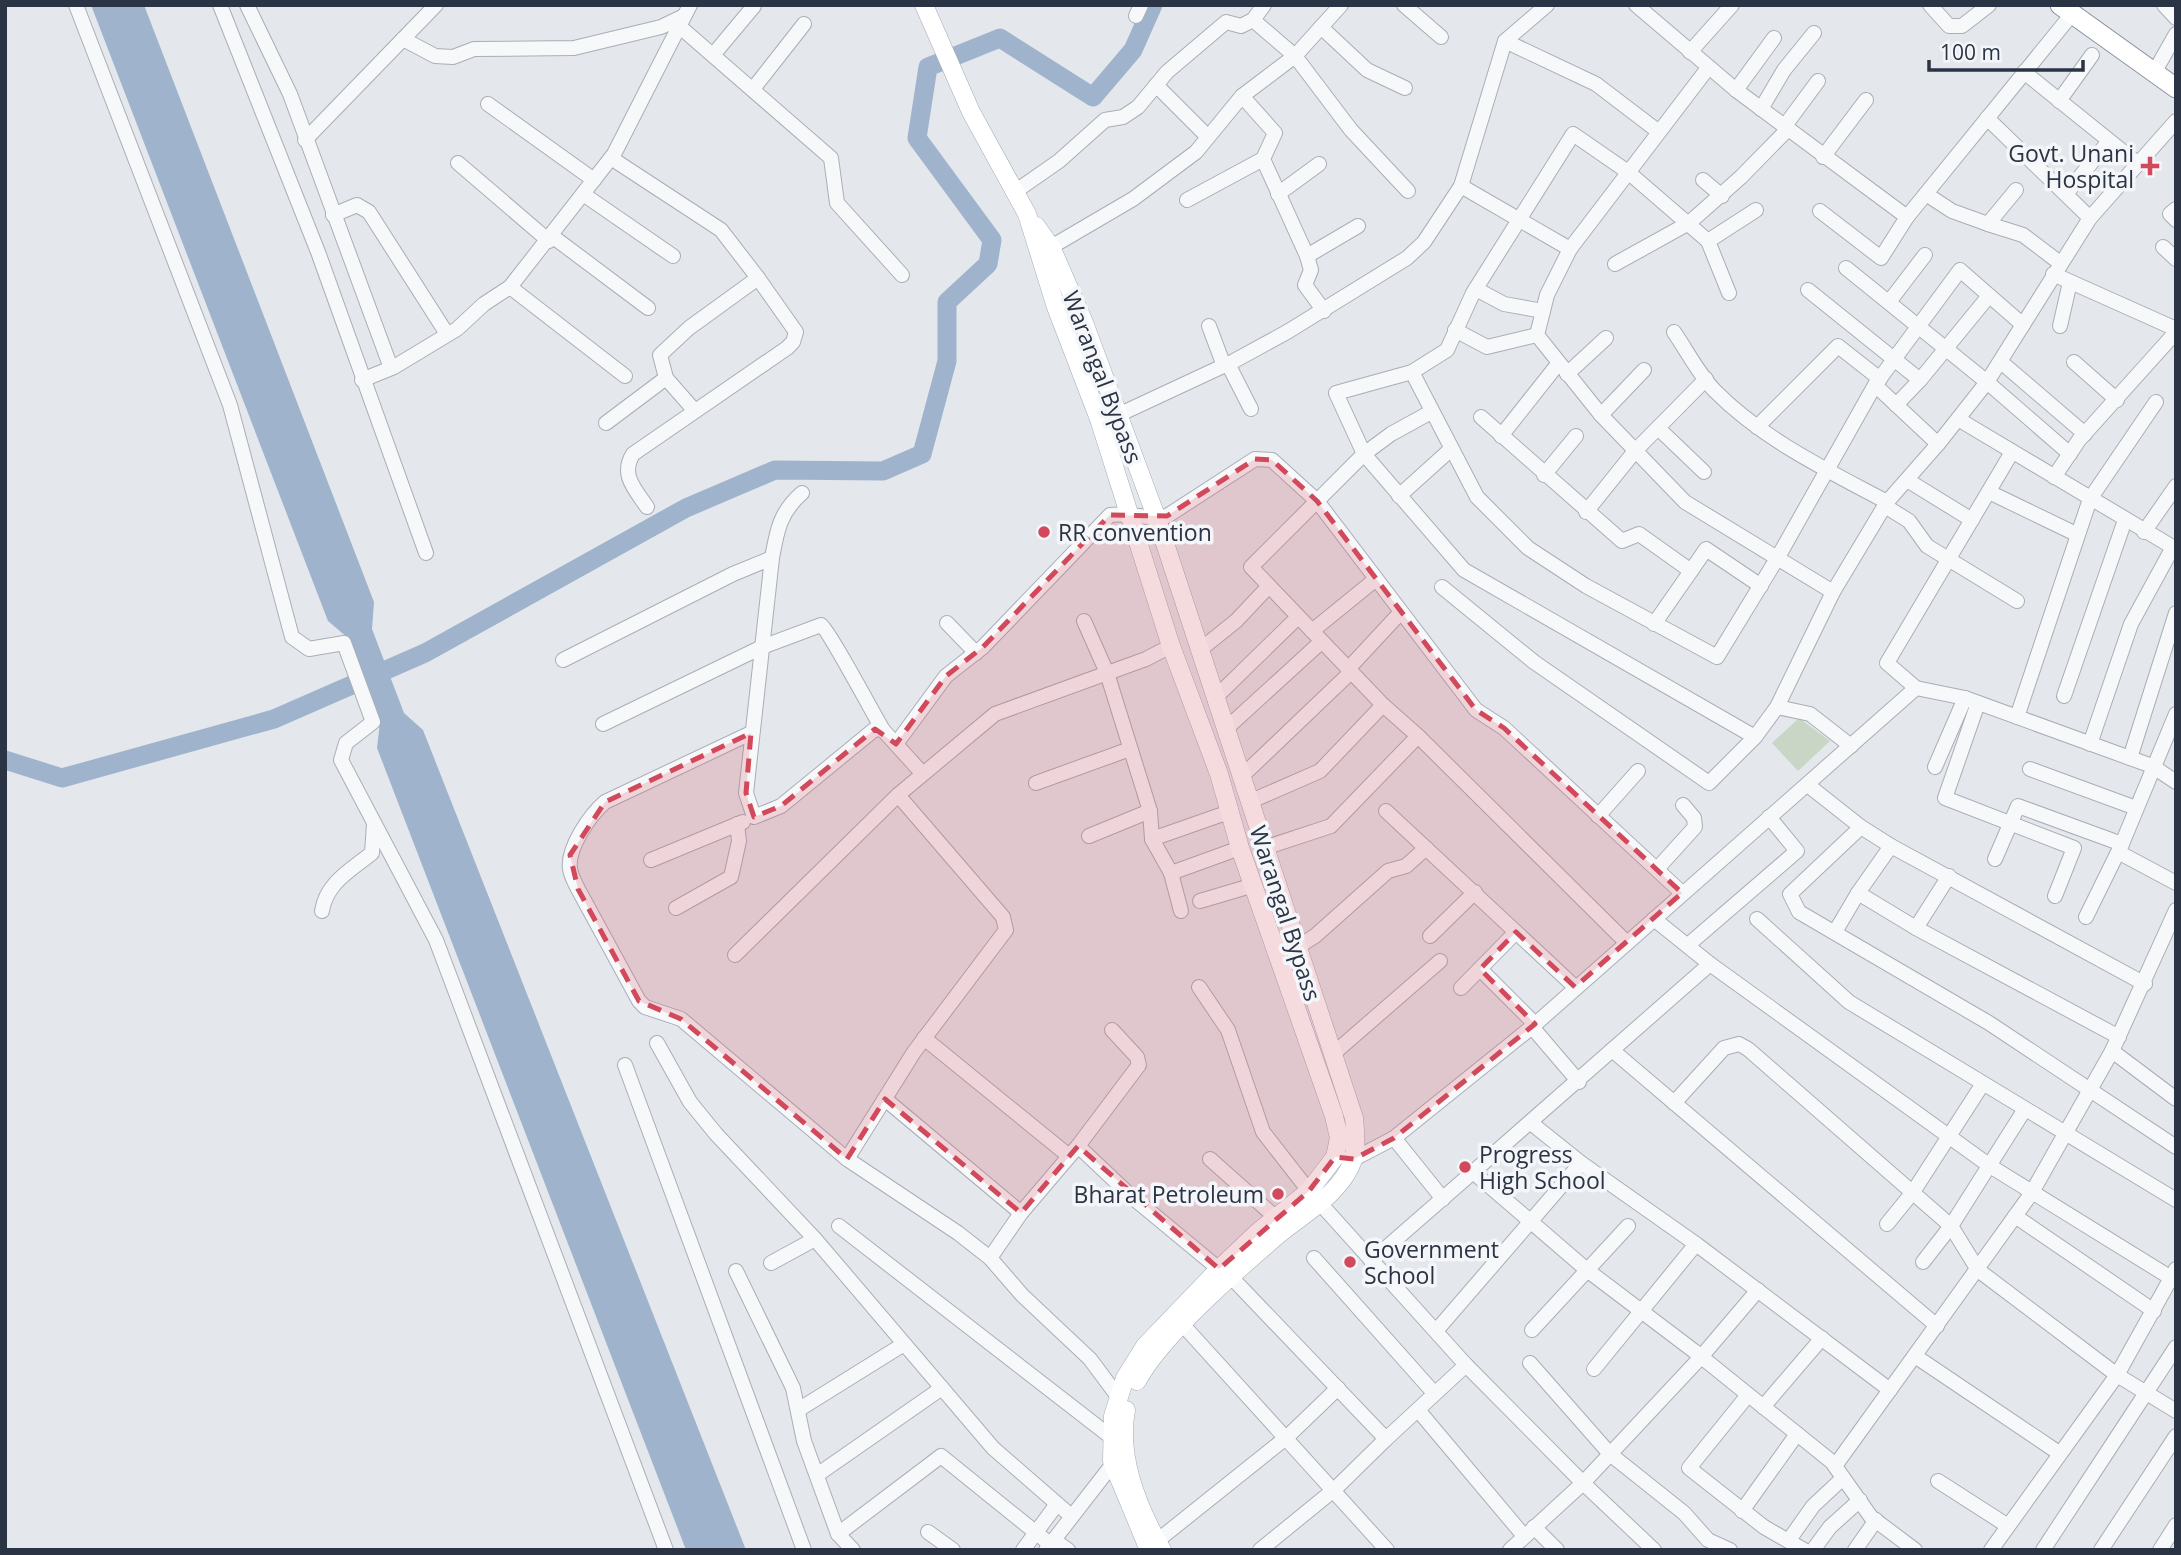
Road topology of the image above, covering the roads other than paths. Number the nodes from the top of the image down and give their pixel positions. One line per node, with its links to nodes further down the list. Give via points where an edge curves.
1 (76, 5): 240 (street, via 230,405 292,636 309,649 344,643 373,722 346,743 341,760)
2 (246, 5): 15 (street); 51 (street, via 290,94)
3 (436, 5): 26 (street)
4 (1264, 5): 19 (street)
5 (1341, 5): 21 (street)
6 (1404, 5): 24 (street)
7 (1547, 5): 27 (street)
8 (1636, 5): 28 (street)
9 (1732, 5): 28 (street)
10 (1930, 5): 11 (street, via 1949,26 1962,26)
11 (1989, 5)
12 (2164, 5): 18 (street)
13 (754, 6): 29 (street)
14 (2070, 8): 32 (highway); 34 (street); 38 (highway)
15 (222, 11): 130 (street, via 318,252)
16 (926, 13): 64 (main road, via 971,112)
17 (685, 16): 26 (street, via 661,27 574,48 474,49 453,57 435,56); 29 (street); 54 (street)
18 (2176, 18)
19 (1253, 20): 31 (street); 36 (street, via 1241,26 1226,22)
20 (804, 24): 39 (street)
21 (1321, 27): 31 (street); 37 (street, via 1367,70)
22 (1814, 33): 45 (street)
23 (2176, 34): 32 (street)
24 (1441, 37)
25 (1774, 38): 40 (street)
26 (404, 39): 51 (street)
27 (1505, 41): 49 (street, via 1595,84); 62 (street)
28 (1690, 52): 33 (street)
29 (713, 55): 39 (street)
30 (2092, 55): 43 (street)
31 (1295, 56): 41 (street); 65 (street, via 1351,130)
32 (2169, 64)
33 (1708, 68): 40 (street); 49 (street)
34 (2024, 72): 43 (street); 46 (street)
35 (1818, 81): 48 (street)
36 (1156, 85): 50 (street); 64 (street, via 1138,107 1123,117 1105,120)
37 (1405, 88)
38 (2176, 88)
39 (753, 89): 96 (street, via 831,158 837,204)
40 (1736, 90): 45 (street)
41 (1242, 96): 50 (street); 55 (street, via 1275,133)
42 (1866, 100): 53 (street)
43 (2059, 101): 52 (street)
44 (488, 104): 60 (street)
45 (1761, 109): 48 (street)
46 (1987, 118): 68 (street); 69 (street)
47 (2176, 121): 57 (street)
48 (1786, 128): 53 (street); 70 (street)
49 (1659, 132): 59 (street)
50 (1208, 137): 86 (street, via 1196,152 1133,199)
51 (305, 141): 76 (street)
52 (2109, 141): 57 (street); 69 (street)
53 (1823, 157): 77 (street)
54 (611, 158): 60 (street); 97 (street, via 721,230)
55 (1263, 159): 67 (street); 71 (street)
56 (458, 163): 84 (street)
57 (2137, 163): 78 (street)
58 (1319, 164): 67 (street)
59 (1628, 172): 79 (street, via 1573,134); 81 (street); 88 (street)
60 (594, 180): 66 (street)
61 (1703, 180): 70 (street)
62 (1461, 186): 79 (street); 106 (street, via 1424,242 1407,258)
63 (2016, 190): 82 (street)
64 (1016, 191): 75 (main road)
65 (1408, 191)
66 (583, 194): 84 (street); 90 (street)
67 (1278, 194): 91 (street)
68 (1926, 194): 77 (street); 82 (street, via 1952,211)
69 (2066, 194): 78 (street)
70 (1722, 196): 81 (street)
71 (1187, 200)
72 (2176, 209): 80 (street, via 2170,214)
73 (1756, 210): 85 (street)
74 (1820, 211): 77 (street, via 1881,258)
75 (1027, 214): 86 (main road, Warangal Bypass); 169 (main road)
76 (333, 215): 115 (street, via 356,205 369,212); 123 (street)
77 (1908, 217)
78 (2090, 218): 95 (street)
79 (1521, 220): 88 (street); 100 (street)
80 (2176, 220)
81 (1689, 223): 85 (street); 93 (street)
82 (1987, 224): 95 (street, via 2023,235)
83 (1358, 226): 91 (street)
84 (550, 238): 99 (street); 105 (street)
85 (1709, 241): 102 (street)
86 (1051, 247): 140 (main road, Warangal Bypass)
87 (2163, 247): 92 (street)
88 (1570, 250): 107 (street)
89 (1925, 255): 104 (street)
90 (673, 256)
91 (1307, 256): 106 (street, via 1311,270 1305,285)
92 (2176, 259)
93 (1615, 264)
94 (1846, 268): 104 (street)
95 (2056, 269): 98 (street); 109 (street)
96 (902, 275)
97 (758, 278): 128 (street, via 663,349 659,362); 138 (street, via 796,332 795,337 787,348)
98 (2070, 282): 111 (street); 113 (street)
99 (510, 287): 115 (street); 127 (street)
100 (1476, 289): 107 (street, via 1504,304); 112 (street)
101 (1808, 290): 119 (street)
102 (1729, 293)
103 (1988, 297): 108 (street, via 1959,270); 109 (street); 118 (street)
104 (1889, 302): 108 (street)
105 (648, 307)
106 (1324, 311): 122 (street)
107 (1543, 312): 116 (street)
108 (1917, 325): 118 (street); 119 (street)
109 (2023, 325): 120 (street)
110 (1209, 326): 122 (street)
111 (2060, 326)
112 (1455, 330): 116 (street, via 1487,348); 126 (street, via 1447,350)
113 (2176, 331): 134 (street)
114 (1674, 332): 129 (street)
115 (447, 334): 123 (street)
116 (1537, 335): 124 (street)
117 (1606, 338): 124 (street)
118 (1946, 348): 131 (street); 132 (street)
119 (1895, 359): 131 (street); 133 (street)
120 (2001, 362): 132 (street); 147 (street)
121 (2074, 362): 134 (street)
122 (1226, 365): 137 (street); 140 (street)
123 (391, 368): 130 (street)
124 (1563, 369): 141 (street); 148 (street)
125 (1644, 370): 141 (street)
126 (1412, 372): 139 (street); 154 (street, via 1336,393)
127 (625, 376)
128 (666, 378): 138 (street); 144 (street)
129 (1706, 379): 145 (street); 146 (street)
130 (362, 380): 177 (street)
131 (1920, 380): 136 (street)
132 (1987, 382): 143 (street); 155 (street)
133 (1877, 383): 136 (street); 145 (street, via 1838,346); 156 (street)
134 (2117, 400): 147 (street)
135 (2156, 402): 165 (street)
136 (1896, 405): 150 (street)
137 (1251, 409)
138 (694, 410): 168 (street, via 627,463 627,477)
139 (1431, 412): 151 (street); 154 (street)
140 (1118, 415): 171 (main road, Warangal Bypass)
141 (1601, 415): 152 (street)
142 (1482, 417): 148 (street)
143 (1958, 419): 150 (street); 153 (street)
144 (607, 423)
145 (1757, 427): 156 (street)
146 (1658, 428): 152 (street); 157 (street)
147 (2085, 434): 155 (street)
148 (1501, 436): 158 (street)
149 (1576, 436): 158 (street)
150 (1938, 444): 160 (street)
151 (1450, 450): 164 (street); 193 (street, via 1477,497 1528,548)
152 (1635, 451): 170 (street); 178 (street, via 1685,502)
153 (2012, 452): 159 (street); 162 (street)
154 (1364, 454): 164 (street); 166 (street)
155 (2070, 454): 159 (street)
156 (1827, 470): 167 (street); 178 (street)
157 (1704, 472)
158 (1544, 475): 170 (street)
159 (2054, 477): 165 (street)
160 (1907, 480): 167 (street); 172 (street)
161 (2176, 486): 174 (street)
162 (1989, 492): 172 (street); 175 (street)
163 (802, 493): 179 (street, via 779,521)
164 (1399, 496): 215 (street, via 1464,570)
165 (2090, 499): 173 (street); 175 (street)
166 (1317, 501): 171 (street, via 1272,460 1255,459); 182 (street); 183 (street, via 1251,567)
167 (1886, 504): 180 (street, via 1913,526 1922,542); 186 (street)
168 (647, 507)
169 (1128, 512): 171 (street); 195 (main road); 198 (street, via 1110,515)
170 (1586, 512): 181 (street, via 1622,541 1639,534)
171 (1167, 516): 197 (main road, Warangal Bypass)
172 (1972, 520): 180 (street)
173 (2125, 520): 174 (street); 204 (street)
174 (2144, 532): 176 (street)
175 (2076, 534): 209 (street)
176 (2174, 548): 217 (street, via 2135,615)
177 (426, 553)
178 (1778, 557): 184 (street); 186 (street)
179 (772, 558): 196 (street); 199 (street)
180 (1949, 560): 187 (street); 202 (street, via 1887,663)
181 (1691, 571): 184 (street, via 1706,549); 193 (street)
182 (1376, 579): 188 (street); 194 (street)
183 (1269, 586): 190 (street); 197 (street)
184 (1760, 586): 193 (street, via 1717,657)
185 (1441, 587): 215 (street, via 1534,662 1709,783)
186 (1833, 592): 207 (street)
187 (2017, 601)
188 (1401, 612): 200 (street); 237 (street, via 1476,709 1504,728)
189 (2176, 613): 220 (street)
190 (1298, 617): 194 (street); 203 (street)
191 (1084, 621): 201 (street)
192 (947, 623): 198 (street)
193 (1654, 624)
194 (1316, 637): 200 (street); 211 (street)
195 (1171, 646): 201 (street); 236 (main road)
196 (762, 647): 210 (street); 212 (street, via 814,626 826,628); 213 (street)
197 (1201, 649): 203 (main road, Warangal Bypass)
198 (976, 653): 216 (street, via 946,676)
199 (563, 660)
200 (1349, 670): 206 (street); 226 (street)
201 (1107, 673): 219 (street); 225 (street, via 995,714)
202 (1916, 688): 205 (street); 218 (street)
203 (1217, 696): 211 (main road, Warangal Bypass)
204 (2064, 696)
205 (1972, 700): 209 (street); 221 (street); 241 (street, via 1945,798)
206 (1383, 705): 214 (street); 231 (street, via 1320,771)
207 (1777, 707): 215 (street); 218 (street, via 1810,714)
208 (2176, 714): 222 (street)
209 (2017, 717): 217 (street)
210 (603, 724)
211 (1227, 727): 226 (main road, Warangal Bypass)
212 (883, 730): 216 (street); 238 (street, via 865,734 781,806)
213 (751, 733): 238 (street, via 746,793); 308 (street, via 606,803 570,855 570,871 639,1001 681,1019)
214 (1419, 736): 248 (street, via 1331,826); 274 (street)
215 (1755, 737)
216 (896, 744): 225 (street)
217 (2091, 744): 220 (street)
218 (1851, 746): 229 (street)
219 (1130, 749): 228 (street); 234 (street)
220 (2130, 758): 222 (street)
221 (1935, 767)
222 (2154, 767): 227 (street); 233 (street)
223 (2030, 769): 233 (street)
224 (1638, 771): 237 (street)
225 (922, 773): 230 (street)
226 (1241, 777): 231 (main road, Warangal Bypass)
227 (2175, 780)
228 (1036, 783)
229 (1809, 786): 239 (street); 243 (street)
230 (898, 795): 277 (street); 288 (street, via 1003,917 1006,930)
231 (1249, 802): 248 (main road, Warangal Bypass)
232 (1683, 805): 253 (street, via 1695,827)
233 (2136, 808): 250 (street)
234 (1150, 811): 244 (street); 245 (street)
235 (1386, 811): 249 (street)
236 (1229, 813): 245 (street); 247 (main road)
237 (1598, 816): 253 (street)
238 (754, 817): 242 (street)
239 (1769, 817): 259 (street); 275 (street, via 1797,851)
240 (374, 823): 265 (street, via 372,853 334,884 324,897); 393 (street, via 436,940)
241 (2011, 823): 250 (street, via 2018,806); 251 (street); 261 (street, via 2074,848)
242 (737, 824): 252 (street); 263 (street, via 739,841 732,877)
243 (1861, 827): 246 (street); 272 (street, via 1790,894 1799,912)
244 (1089, 836)
245 (1152, 839): 254 (street)
246 (1891, 846): 255 (street); 260 (street)
247 (1240, 848): 254 (street); 257 (main road)
248 (1264, 848): 276 (main road, Warangal Bypass)
249 (1426, 848): 258 (street); 276 (street, via 1406,866 1388,871)
250 (2120, 848): 256 (street); 267 (street)
251 (1995, 859)
252 (651, 860)
253 (1657, 869): 259 (street)
254 (1171, 873): 266 (street)
255 (1949, 876): 270 (street); 281 (street)
256 (2176, 883)
257 (1254, 885): 262 (street); 307 (main road, via 1334,1115)
258 (1475, 892): 271 (street); 273 (street)
259 (1682, 893): 268 (street)
260 (1858, 893): 270 (street); 272 (street)
261 (2055, 896)
262 (1200, 901)
263 (676, 908)
264 (2176, 910): 281 (street)
265 (322, 911)
266 (1181, 911)
267 (2086, 917)
268 (1654, 919): 274 (street); 275 (street)
269 (1757, 919): 295 (street, via 1849,1002)
270 (1916, 928): 287 (street)
271 (1516, 932): 280 (street); 283 (street)
272 (1835, 932): 296 (street, via 1989,1023)
273 (1430, 936)
274 (1627, 943): 283 (street)
275 (1688, 945): 279 (street)
276 (1296, 948): 292 (main road, Warangal Bypass)
277 (735, 955)
278 (1440, 961): 292 (street)
279 (1710, 964): 290 (street); 303 (street)
280 (1480, 970): 284 (street); 285 (street)
281 (2145, 984): 287 (street)
282 (1199, 987): 315 (street, via 1227,1030 1263,1132)
283 (1575, 987): 285 (street)
284 (1461, 988)
285 (1534, 1025): 294 (street); 304 (street)
286 (1112, 1030): 306 (street, via 1139,1065)
287 (2119, 1037): 291 (street)
288 (924, 1038): 298 (street); 306 (street)
289 (657, 1043): 326 (street, via 690,1102)
290 (1612, 1050): 294 (street); 299 (street)
291 (2112, 1051): 296 (street); 297 (street)
292 (1333, 1054): 307 (main road, Warangal Bypass, via 1354,1118)
293 (625, 1065): 394 (street)
294 (1579, 1082): 301 (street)
295 (1982, 1085): 300 (street); 303 (street)
296 (2091, 1093): 302 (street); 305 (street)
297 (2176, 1098)
298 (885, 1099): 308 (street); 318 (street)
299 (1674, 1103): 313 (street, via 1724,1048 1739,1044); 342 (street)
300 (2025, 1108): 302 (street); 311 (street)
301 (1531, 1123): 310 (street); 312 (street)
302 (2067, 1132): 314 (street); 317 (street)
303 (1950, 1137): 311 (street); 313 (street)
304 (1394, 1138): 307 (street); 316 (street)
305 (2176, 1147)
306 (1074, 1151): 318 (street); 336 (street)
307 (1344, 1158): 315 (main road)
308 (847, 1159): 328 (street)
309 (1210, 1159): 320 (street)
310 (1581, 1163): 321 (street); 327 (street)
311 (1990, 1166): 314 (street); 325 (street)
312 (1473, 1172): 316 (street); 321 (street)
313 (1913, 1192): 322 (street); 325 (street)
314 (2031, 1194): 319 (street); 337 (street)
315 (1315, 1197): 320 (main road); 330 (street)
316 (1443, 1199): 330 (street)
317 (2176, 1200)
318 (1021, 1213): 328 (street)
319 (2015, 1216): 334 (street); 340 (street)
320 (1281, 1222): 336 (main road)
321 (1530, 1224): 333 (street); 344 (street)
322 (1886, 1224)
323 (839, 1226): 367 (street)
324 (1628, 1226): 333 (street)
325 (1951, 1226): 331 (street); 334 (street)
326 (815, 1239): 332 (street); 346 (street)
327 (1696, 1244): 338 (street); 339 (street)
328 (990, 1258): 360 (street, via 1090,1359)
329 (1314, 1258): 357 (street)
330 (1371, 1261): 344 (street)
331 (1923, 1262)
332 (771, 1263)
333 (1587, 1270): 339 (street); 343 (street)
334 (1978, 1270): 342 (street); 353 (street)
335 (736, 1271): 362 (street, via 793,1388)
336 (1226, 1273): 341 (main road); 355 (street); 360 (main road, via 1145,1346 1125,1378)
337 (2174, 1276): 340 (street)
338 (1758, 1290): 345 (street); 349 (street)
339 (1640, 1310): 349 (street); 352 (street)
340 (2154, 1311): 353 (street)
341 (1183, 1325): 368 (street); 372 (main road, via 1145,1367 1130,1394)
342 (1937, 1326): 348 (street)
343 (1532, 1330)
344 (1436, 1331): 351 (street)
345 (1822, 1338): 356 (street); 361 (street)
346 (904, 1344): 354 (street); 362 (street)
347 (2176, 1347): 358 (street)
348 (1915, 1356): 356 (street); 370 (street)
349 (1702, 1357): 359 (street); 371 (street)
350 (1530, 1363): 371 (street)
351 (1466, 1364): 357 (street); 377 (street)
352 (1594, 1369)
353 (2117, 1375): 358 (street); 370 (street)
354 (942, 1388): 374 (street); 380 (street, via 993,1448)
355 (1338, 1388): 368 (street); 369 (street)
356 (1890, 1390): 373 (street)
357 (1434, 1393): 363 (street)
358 (2146, 1393): 364 (street); 409 (street)
359 (1748, 1395): 361 (street); 381 (street, via 1689,1468)
360 (1119, 1398): 367 (main road)
361 (1763, 1407): 365 (street)
362 (798, 1410): 374 (street)
363 (1418, 1410): 369 (street); 387 (street)
364 (2176, 1412)
365 (1797, 1434): 373 (street); 381 (street)
366 (2176, 1436): 410 (street)
367 (1111, 1437): 372 (main road)
368 (1287, 1437): 378 (street); 392 (street)
369 (1386, 1439): 378 (street)
370 (2059, 1453): 385 (street)
371 (1611, 1454): 377 (street); 403 (street, via 1684,1513 1709,1540)
372 (1119, 1456): 375 (main road); 382 (street)
373 (1839, 1472): 379 (street); 390 (street)
374 (817, 1475): 388 (street)
375 (1124, 1479): 391 (street, via 1104,1481); 392 (main road)
376 (1938, 1481): 385 (street)
377 (1583, 1483): 387 (street); 402 (street)
378 (1335, 1489): 398 (street); 399 (street)
379 (1860, 1500): 383 (street); 405 (street)
380 (1057, 1504): 382 (street); 389 (street)
381 (1742, 1511): 390 (street)
382 (1070, 1516): 391 (street)
383 (1876, 1520): 406 (street); 407 (street)
384 (2176, 1525): 411 (street)
385 (2008, 1526): 408 (street)
386 (928, 1532): 396 (street)
387 (1529, 1532): 400 (street); 401 (street)
388 (838, 1534): 389 (street, via 941,1456); 395 (street)
389 (1036, 1534): 391 (street); 397 (street)
390 (1789, 1541): 404 (street)
391 (1055, 1547)
392 (1156, 1547)
393 (666, 1550)
394 (804, 1550)
395 (853, 1550)
396 (953, 1550)
397 (1023, 1550)
398 (1260, 1550)
399 (1387, 1550)
400 (1510, 1550)
401 (1557, 1550)
402 (1654, 1550)
403 (1730, 1550)
404 (1804, 1550)
405 (1813, 1550)
406 (1856, 1550)
407 (1915, 1550)
408 (1991, 1550)
409 (2043, 1550)
410 (2101, 1550)
411 (2160, 1550)

